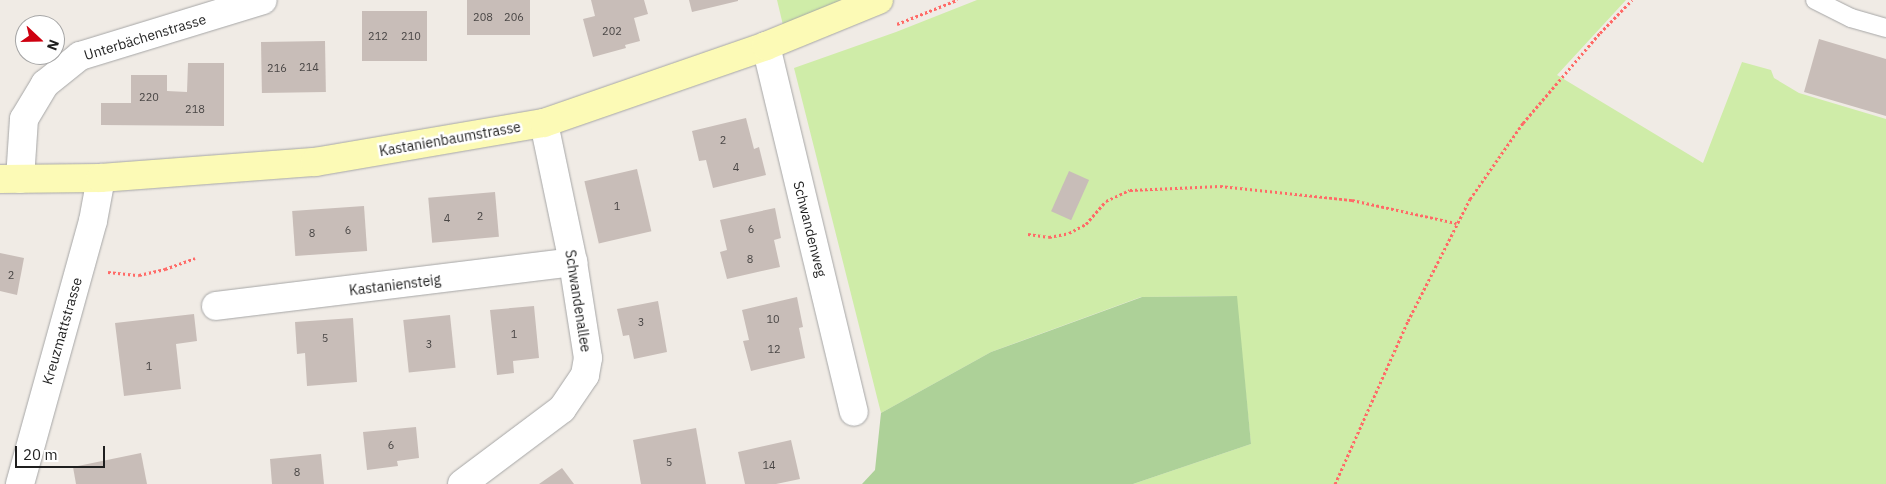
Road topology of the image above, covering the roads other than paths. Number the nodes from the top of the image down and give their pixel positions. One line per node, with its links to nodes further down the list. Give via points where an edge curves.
1 (263, 0): 8 (street, Unterbächenstrasse, via 80,56 45,84 24,120)
2 (879, 0): 5 (street, Kastanienbaumstrasse)
3 (1815, 0): 4 (lane, via 1851,18)
4 (1886, 28)
5 (766, 46): 6 (street, Kastanienbaumstrasse); 11 (street, Schwandenweg)
6 (544, 123): 7 (street, Kastanienbaumstrasse, via 315,162); 9 (street, Schwandenallee)
7 (101, 178): 8 (street, Kastanienbaumstrasse); 12 (street, Kreuzmattstrasse)
8 (10, 179)
9 (573, 262): 10 (street, Kastaniensteig); 13 (street, Schwandenallee, via 588,358 585,375 562,410)
10 (216, 306)
11 (854, 412)
12 (20, 484)
13 (462, 484)

